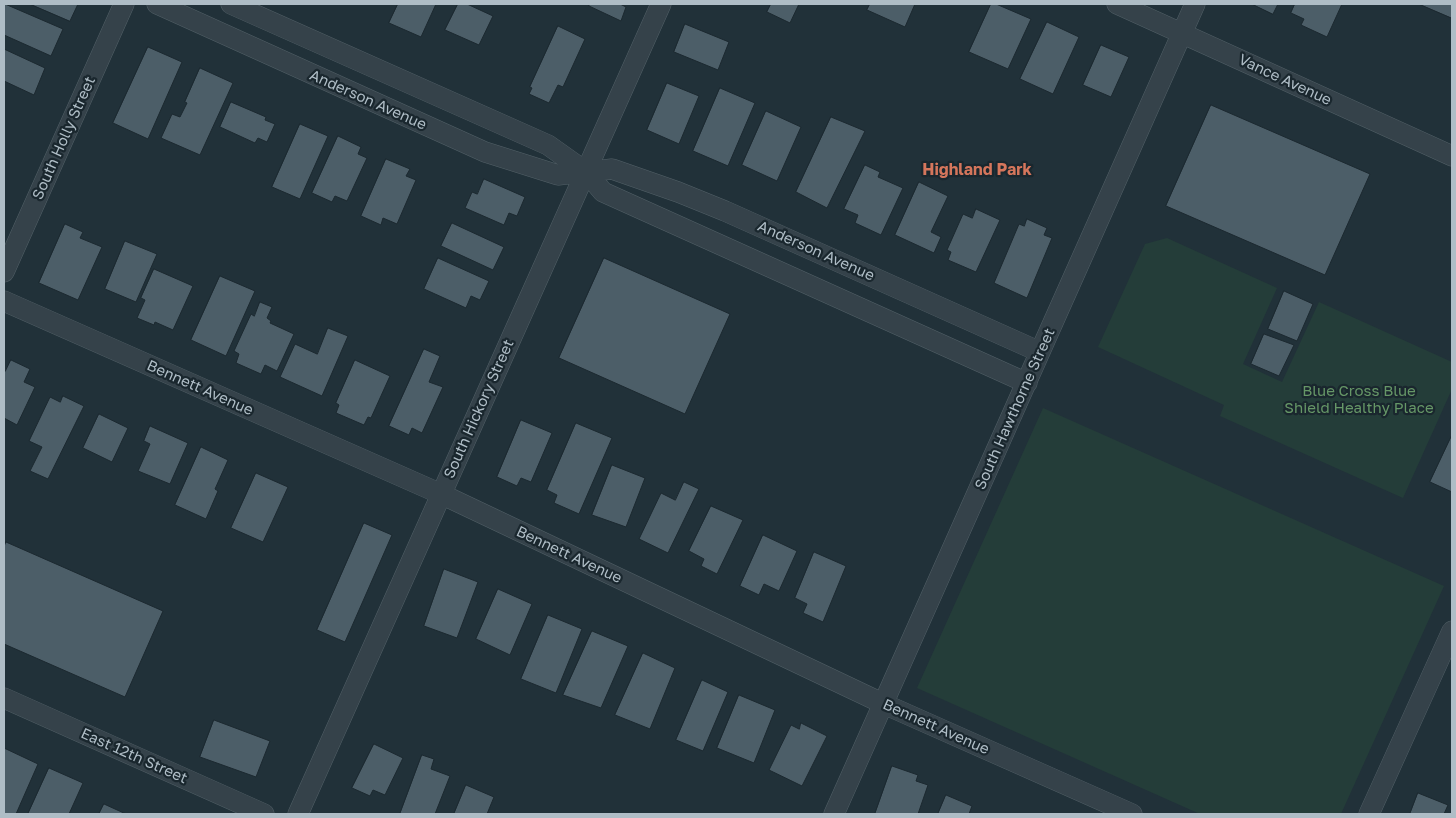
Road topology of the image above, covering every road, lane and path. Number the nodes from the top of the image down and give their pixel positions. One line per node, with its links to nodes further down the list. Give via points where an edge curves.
1 (124, 4): 10 (street, South Holly Street)
2 (157, 4): 9 (street, Anderson Avenue, via 485,152 558,175)
3 (231, 4): 9 (street, via 548,145)
4 (661, 4): 9 (street, South Hickory Street)
5 (1117, 4): 7 (street, Vance Avenue)
6 (1195, 4): 7 (street, South Hawthorne Street)
7 (1182, 33): 8 (street, Vance Avenue); 12 (street, South Hawthorne Street)
8 (1452, 156)
9 (586, 172): 12 (street, Anderson Avenue, via 612,169 678,192); 13 (street, via 604,192); 14 (street, South Hickory Street)
10 (4, 272)
11 (4, 302): 14 (street, Bennett Avenue)
12 (1040, 352): 13 (street, South Hawthorne Street)
13 (1027, 383): 17 (street, South Hawthorne Street)
14 (442, 494): 17 (street, Bennett Avenue); 19 (street, South Hickory Street)
15 (1452, 632): 22 (street)
16 (4, 698): 18 (street, East 12th Street)
17 (884, 704): 20 (street, South Hawthorne Street); 21 (street, Bennett Avenue)
18 (264, 814)
19 (298, 814)
20 (834, 814)
21 (1132, 814)
22 (1369, 814)

